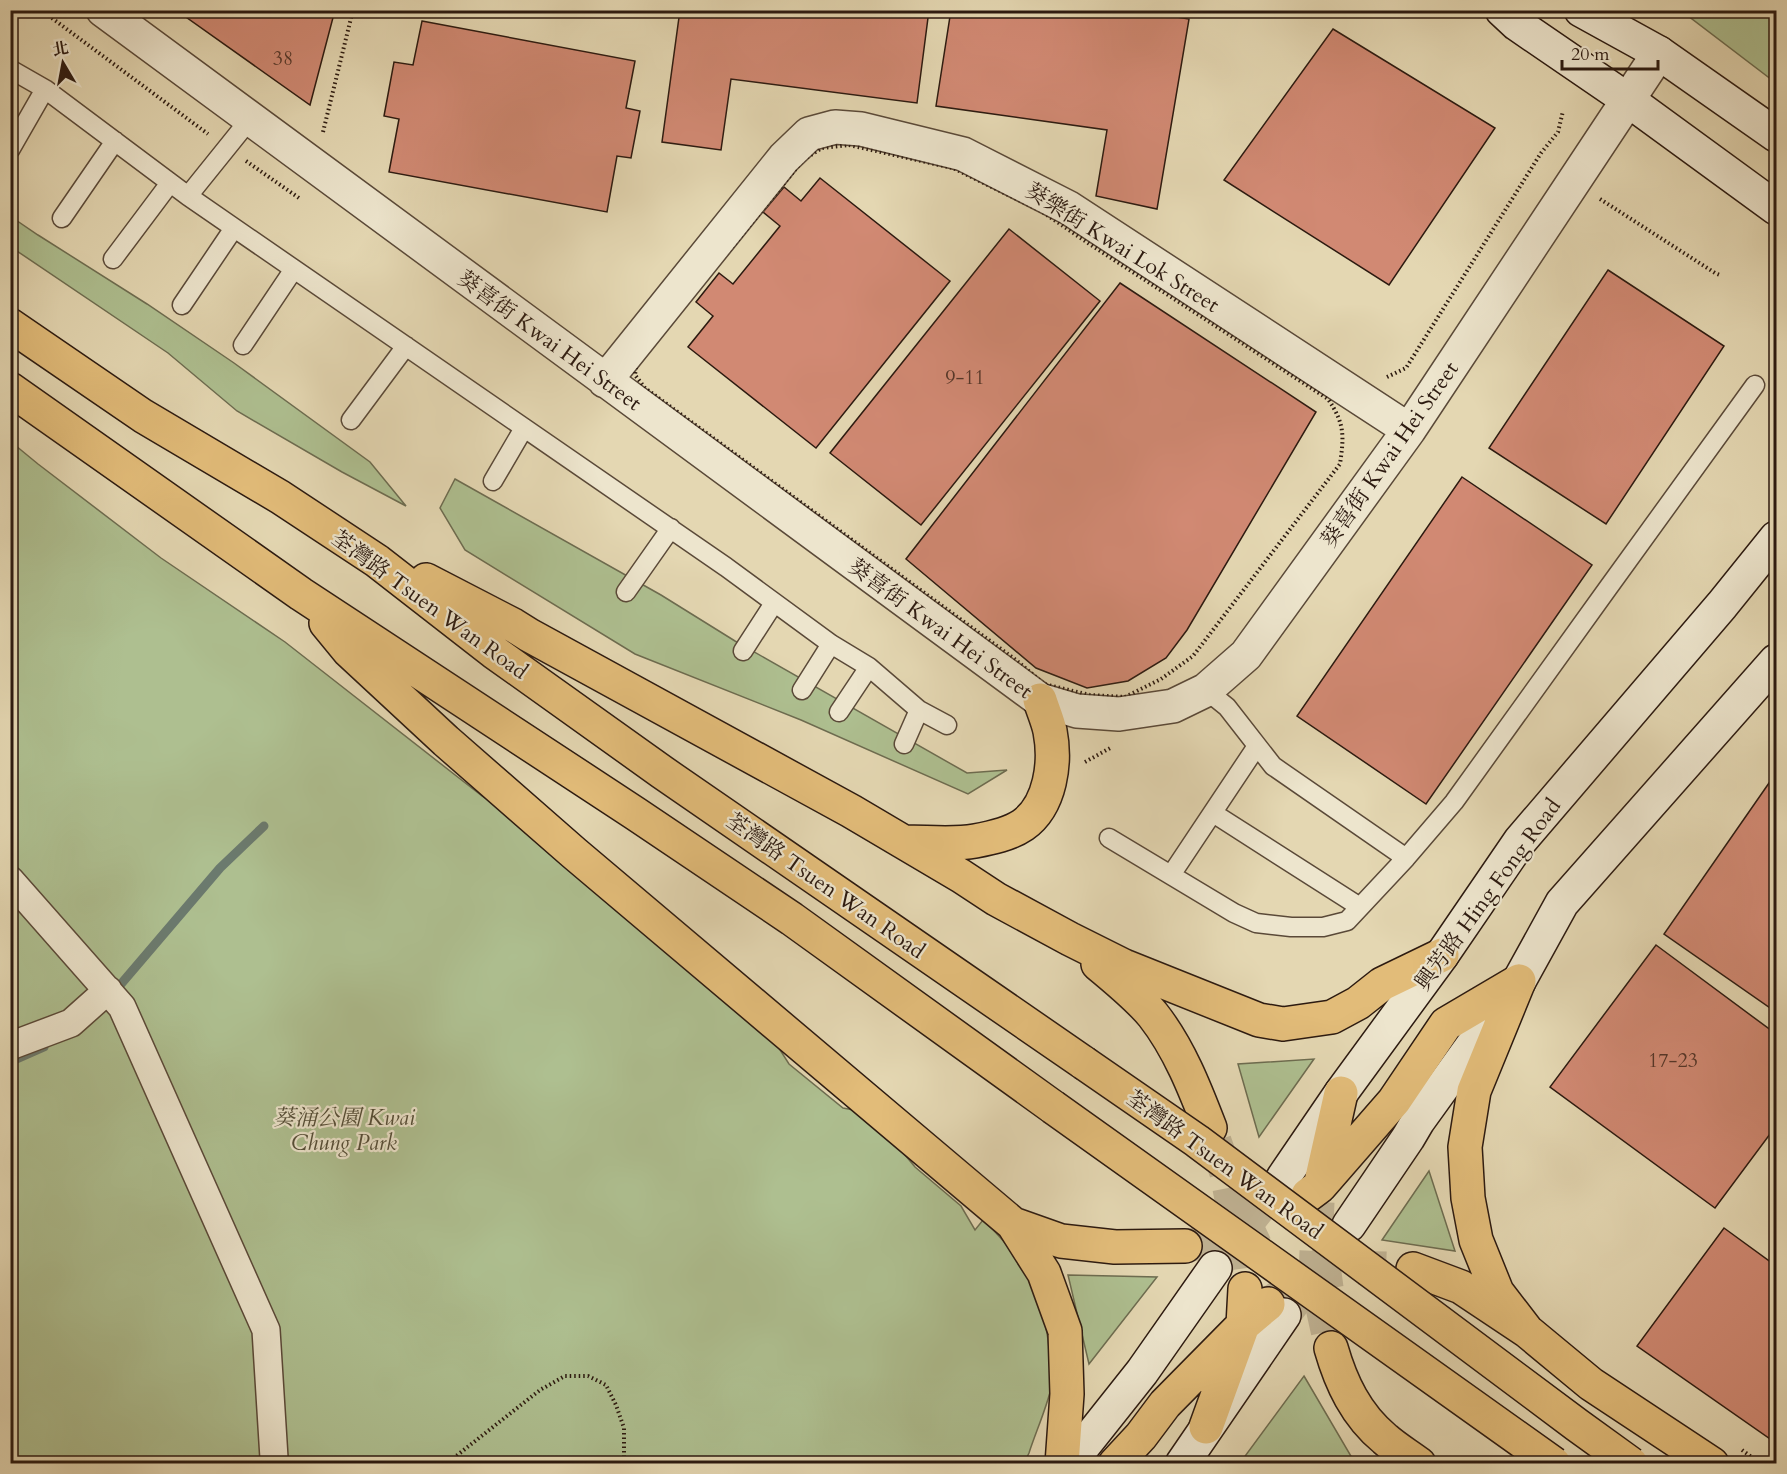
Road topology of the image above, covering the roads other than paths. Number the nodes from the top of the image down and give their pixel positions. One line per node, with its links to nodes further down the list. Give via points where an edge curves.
1 (103, 10): 8 (street, 葵喜街 Kwai Hei Street)
2 (1502, 10): 7 (street)
3 (1581, 10): 4 (street)
4 (1659, 53): 7 (street, 葵喜街 Kwai Hei Street); 9 (street)
5 (10, 69): 6 (lane)
6 (45, 89): 10 (lane); 11 (lane)
7 (1628, 100): 14 (street); 28 (street, 葵喜街 Kwai Hei Street)
8 (250, 119): 13 (lane); 23 (street, 葵喜街 Kwai Hei Street)
9 (1776, 135)
10 (115, 141): 12 (lane); 15 (lane)
11 (10, 150)
12 (170, 183): 13 (lane); 17 (lane)
13 (188, 196): 16 (lane)
14 (1776, 208)
15 (62, 218)
16 (234, 228): 18 (lane); 19 (lane)
17 (113, 259)
18 (294, 269): 21 (lane); 22 (lane)
19 (182, 305)
20 (10, 325): 32 (highway, 荃灣路 Tsuen Wan Road, via 143,416 280,497)
21 (243, 345)
22 (406, 346): 26 (lane); 27 (lane)
23 (605, 381): 28 (street, 葵樂街 Kwai Lok Street, via 784,158 809,134 835,127 861,129 963,154 1069,208); 42 (street, 葵喜街 Kwai Hei Street)
24 (1755, 385): 51 (lane, via 1454,802)
25 (10, 389): 34 (highway)
26 (351, 420)
27 (524, 428): 29 (lane); 30 (lane)
28 (1409, 430): 41 (street, 葵喜街 Kwai Hei Street, via 1246,655)
29 (493, 481)
30 (670, 528): 33 (lane); 35 (lane)
31 (1776, 538): 56 (street, 興芳路 Hing Fong Road, via 1520,841)
32 (377, 561): 50 (highway, via 432,583 513,625); 79 (highway, 荃灣路 Tsuen Wan Road, bridge, via 494,652 662,772 1197,1141)
33 (626, 592)
34 (302, 594): 62 (highway, via 349,651 446,741); 78 (highway, bridge, via 773,906)
35 (774, 603): 36 (lane); 37 (lane)
36 (831, 644): 39 (lane); 40 (lane)
37 (743, 651)
38 (1776, 661): 57 (street, via 1562,903)
39 (869, 668): 43 (lane); 44 (lane)
40 (802, 690)
41 (1206, 690): 42 (street, 葵喜街 Kwai Hei Street, via 1173,706 1119,714 1077,711); 47 (lane, via 1227,707)
42 (1040, 700): 50 (highway, via 1050,731 1052,757 1047,790 1023,825 972,842)
43 (919, 710): 45 (lane); 46 (lane)
44 (839, 712)
45 (947, 725)
46 (904, 744)
47 (1257, 746): 48 (lane); 51 (lane, via 1273,766)
48 (1213, 813): 52 (lane); 54 (lane)
49 (1109, 838): 52 (lane)
50 (905, 842): 55 (highway, via 996,899)
51 (1406, 858): 54 (lane)
52 (1171, 875): 54 (lane, via 1256,923 1323,927 1347,921)
53 (10, 880): 58 (street)
54 (1360, 907)
55 (1070, 939): 56 (highway, via 1229,1010 1283,1024 1332,1017 1382,984); 61 (highway, via 1153,1015 1178,1054)
56 (1442, 954): 60 (street, 興芳路 Hing Fong Road)
57 (1519, 981): 60 (highway, via 1446,1024 1394,1101 1307,1190); 63 (street); 69 (highway, via 1474,1091 1465,1147 1468,1198 1476,1240 1497,1292)
58 (108, 990): 59 (street, via 71,1023); 72 (street, via 122,1007 266,1330)
59 (10, 1046)
60 (1341, 1093)
61 (1210, 1128)
62 (1012, 1224): 64 (highway, via 1061,1241 1115,1247); 73 (highway, via 1044,1273 1065,1331 1067,1394)
63 (1349, 1225)
64 (1185, 1246)
65 (1215, 1268): 74 (street, via 1142,1372)
66 (1413, 1269): 69 (highway, via 1461,1287)
67 (1266, 1303): 68 (highway); 71 (street)
68 (1243, 1325): 71 (highway); 75 (highway, via 1165,1404)
69 (1527, 1331): 80 (highway, via 1591,1384)
70 (1331, 1348): 77 (highway, via 1346,1390 1363,1417)
71 (1206, 1427): 76 (street)
72 (272, 1464)
73 (1062, 1464)
74 (1070, 1464)
75 (1115, 1464)
76 (1182, 1464)
77 (1419, 1464)
78 (1554, 1464)
79 (1631, 1464)
80 (1712, 1464)

